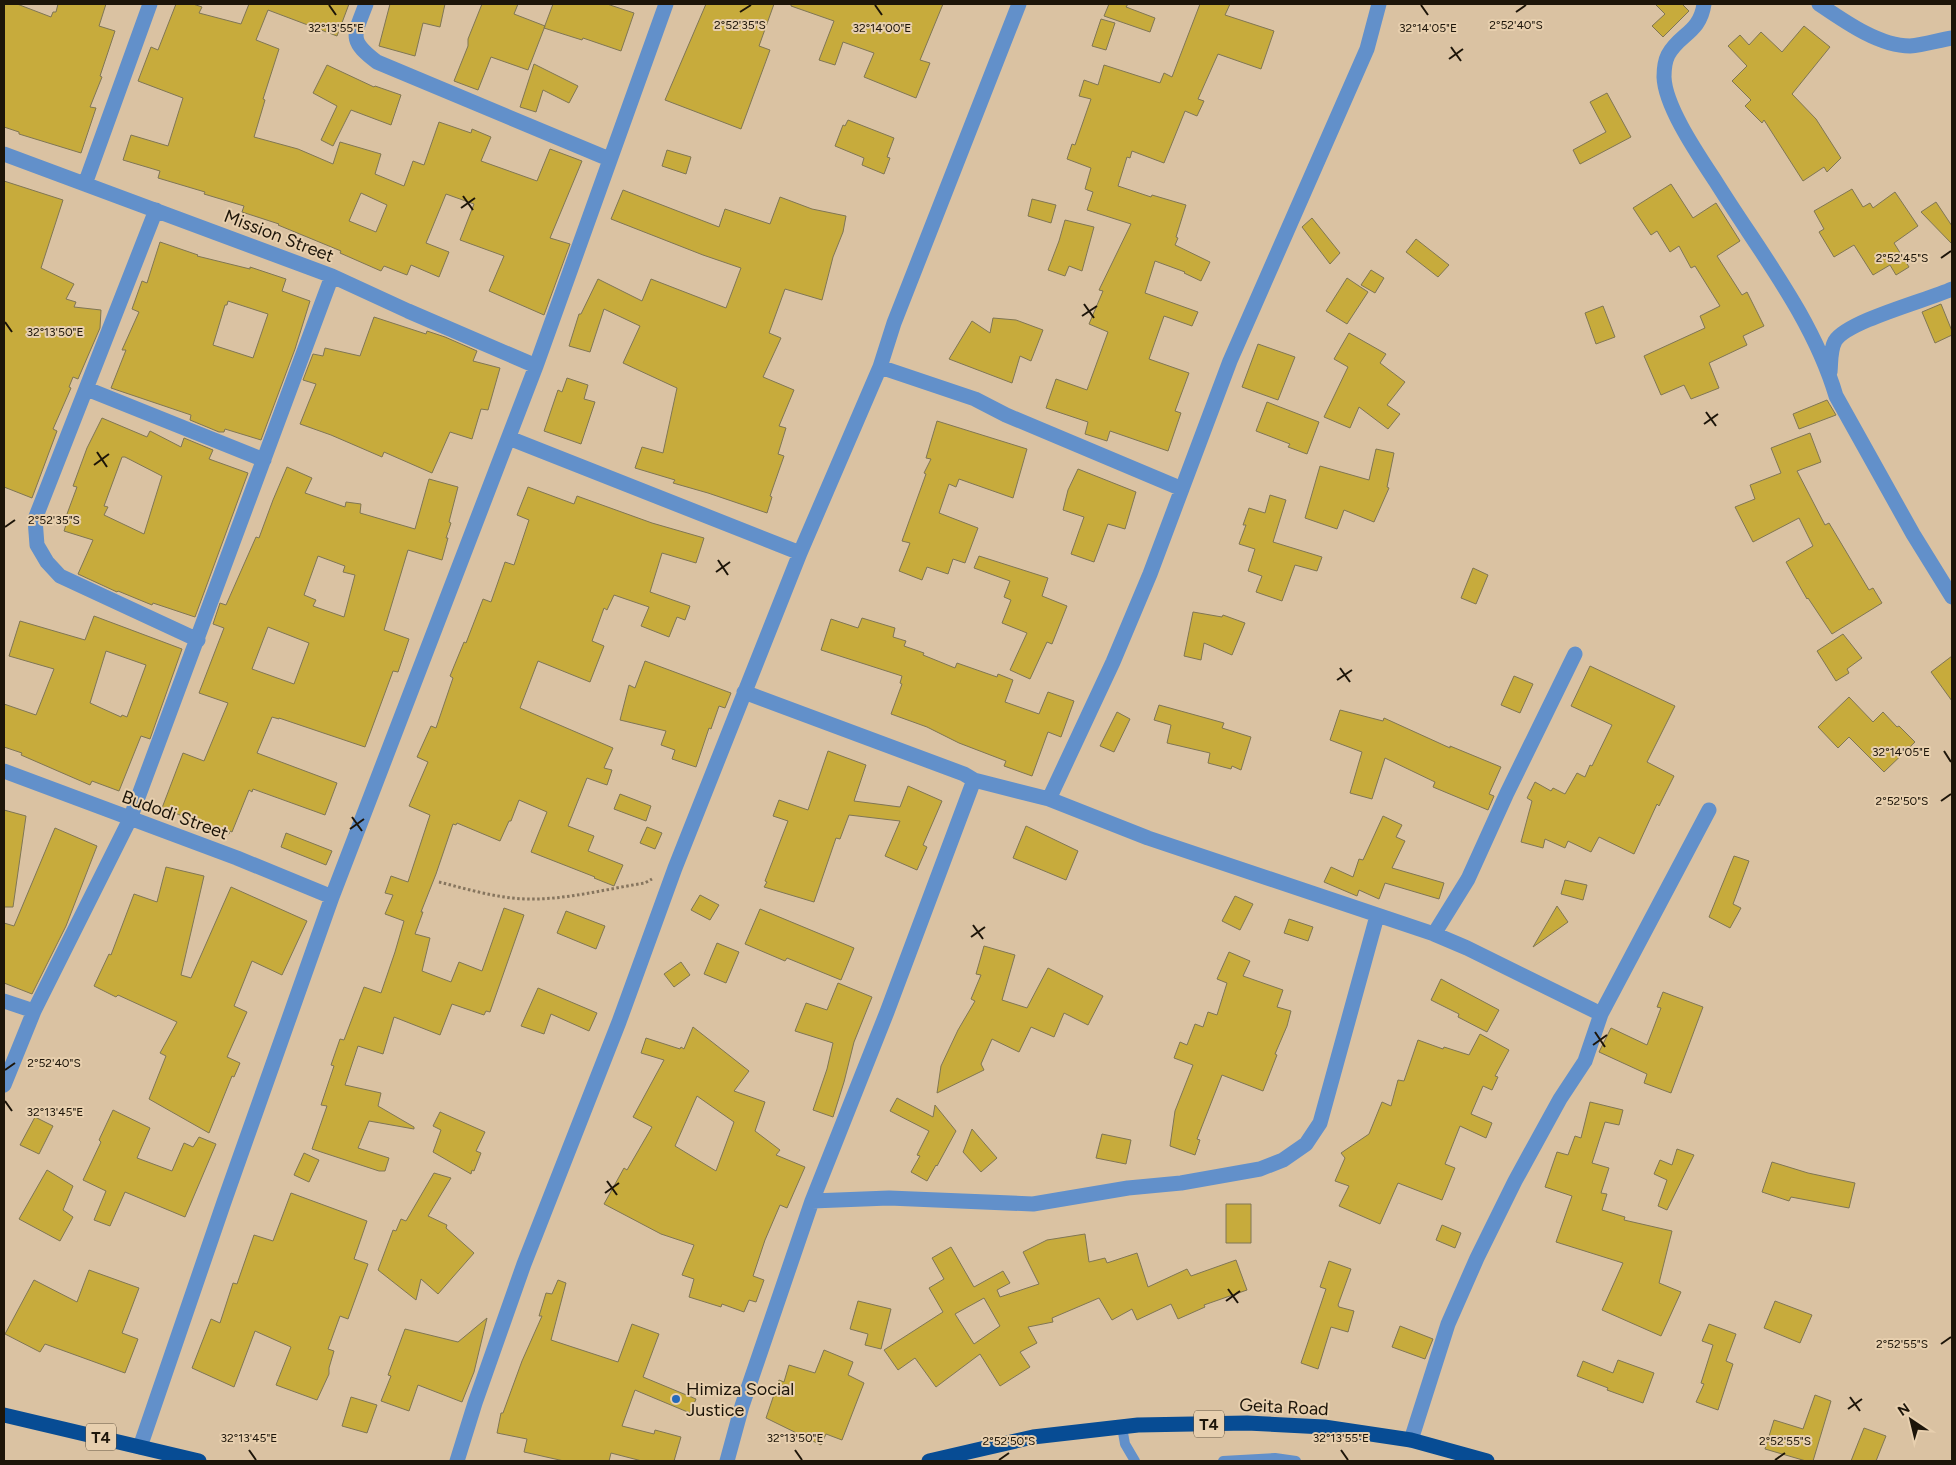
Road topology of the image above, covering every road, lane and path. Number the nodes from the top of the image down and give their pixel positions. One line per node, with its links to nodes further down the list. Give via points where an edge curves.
1 (150, 4): 11 (street)
2 (366, 4): 10 (street, via 356,43 377,62)
3 (666, 4): 10 (street)
4 (1019, 4): 16 (street, via 894,323)
5 (1379, 4): 21 (street, via 1367,49 1230,361)
6 (1704, 4): 17 (street, via 1701,19 1668,55 1664,77 1666,93 1704,164 1813,336)
7 (1819, 4): 8 (street, via 1850,25 1893,45 1911,46)
8 (1952, 38)
9 (4, 154): 11 (street, Mission Street)
10 (609, 159): 15 (street)
11 (85, 184): 12 (street, Mission Street)
12 (156, 210): 13 (street, Mission Street); 18 (street)
13 (332, 276): 15 (street, Mission Street); 20 (street)
14 (1952, 289): 17 (street, via 1874,318 1840,335 1832,348)
15 (536, 366): 19 (street)
16 (880, 367): 21 (street, via 975,399); 22 (street)
17 (1829, 374): 23 (street, via 1852,426)
18 (87, 389): 20 (street); 24 (street, via 35,519 36,545 60,576)
19 (509, 438): 22 (street); 34 (street)
20 (264, 460): 24 (street)
21 (1182, 489): 29 (street, via 1114,662)
22 (800, 553): 26 (street)
23 (1952, 597)
24 (198, 640): 31 (street)
25 (1576, 654): 36 (street, via 1468,879)
26 (744, 692): 28 (street); 32 (street)
27 (4, 771): 31 (street, Budodi Street)
28 (974, 780): 29 (street); 41 (street)
29 (1049, 799): 35 (street, via 1148,838)
30 (1709, 810): 39 (street)
31 (130, 819): 34 (street, Budodi Street); 38 (street)
32 (675, 868): 33 (path, via 645,883 559,898 502,897); 47 (street, via 524,1264)
33 (439, 882)
34 (332, 897): 45 (street)
35 (1377, 916): 36 (street); 41 (street, via 1320,1123 1306,1144 1283,1160 1260,1169 1222,1176 1033,1204 889,1198)
36 (1434, 934): 39 (street)
37 (4, 1001): 38 (street)
38 (34, 1011): 40 (street)
39 (1602, 1014): 44 (street, via 1585,1061 1515,1180 1477,1258 1448,1324)
40 (4, 1084)
41 (812, 1201): 48 (street)
42 (4, 1415): 45 (highway, T4)
43 (1122, 1427): 44 (highway, Geita Road / T4, via 1257,1424 1324,1427); 49 (highway, Geita Road / T4, via 1033,1437); 50 (lane, via 1125,1444)
44 (1411, 1440): 53 (highway, Geita Road / T4)
45 (140, 1446): 46 (highway, T4)
46 (199, 1461)
47 (457, 1461)
48 (726, 1461)
49 (930, 1461)
50 (1135, 1461)
51 (1223, 1461): 52 (lane, via 1275,1458)
52 (1296, 1461)
53 (1487, 1461)

